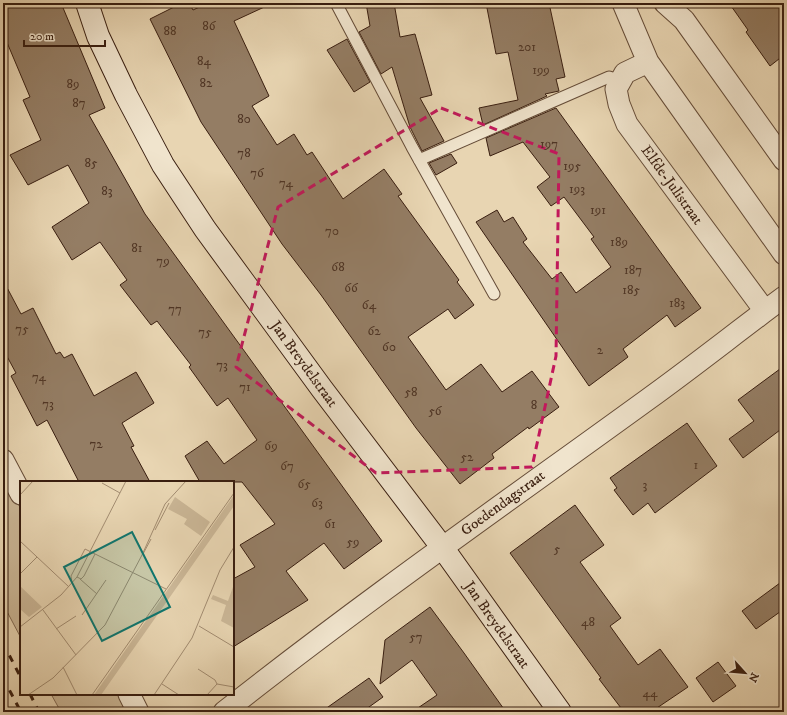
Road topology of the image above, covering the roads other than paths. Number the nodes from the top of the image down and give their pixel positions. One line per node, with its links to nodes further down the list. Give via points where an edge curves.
1 (87, 3): 15 (street, Jan Breydelstraat, via 98,36 167,172 322,389)
2 (336, 3): 7 (lane)
3 (623, 3): 5 (street)
4 (665, 3): 8 (street, via 684,20)
5 (648, 62): 6 (street, via 625,73); 9 (street)
6 (621, 80): 7 (lane, via 609,77); 12 (street, Elfde-Julistraat, via 616,89 627,124)
7 (419, 160): 10 (lane)
8 (784, 160)
9 (784, 254)
10 (494, 294)
11 (784, 297): 12 (street, Goedendagstraat)
12 (765, 311): 15 (street, Goedendagstraat, via 649,399)
13 (3, 460): 14 (street)
14 (20, 492)
15 (442, 547): 17 (street, Jan Breydelstraat); 19 (street, Goedendagstraat, via 305,648)
16 (129, 695): 18 (street)
17 (557, 710)
18 (138, 712)
19 (224, 712)

